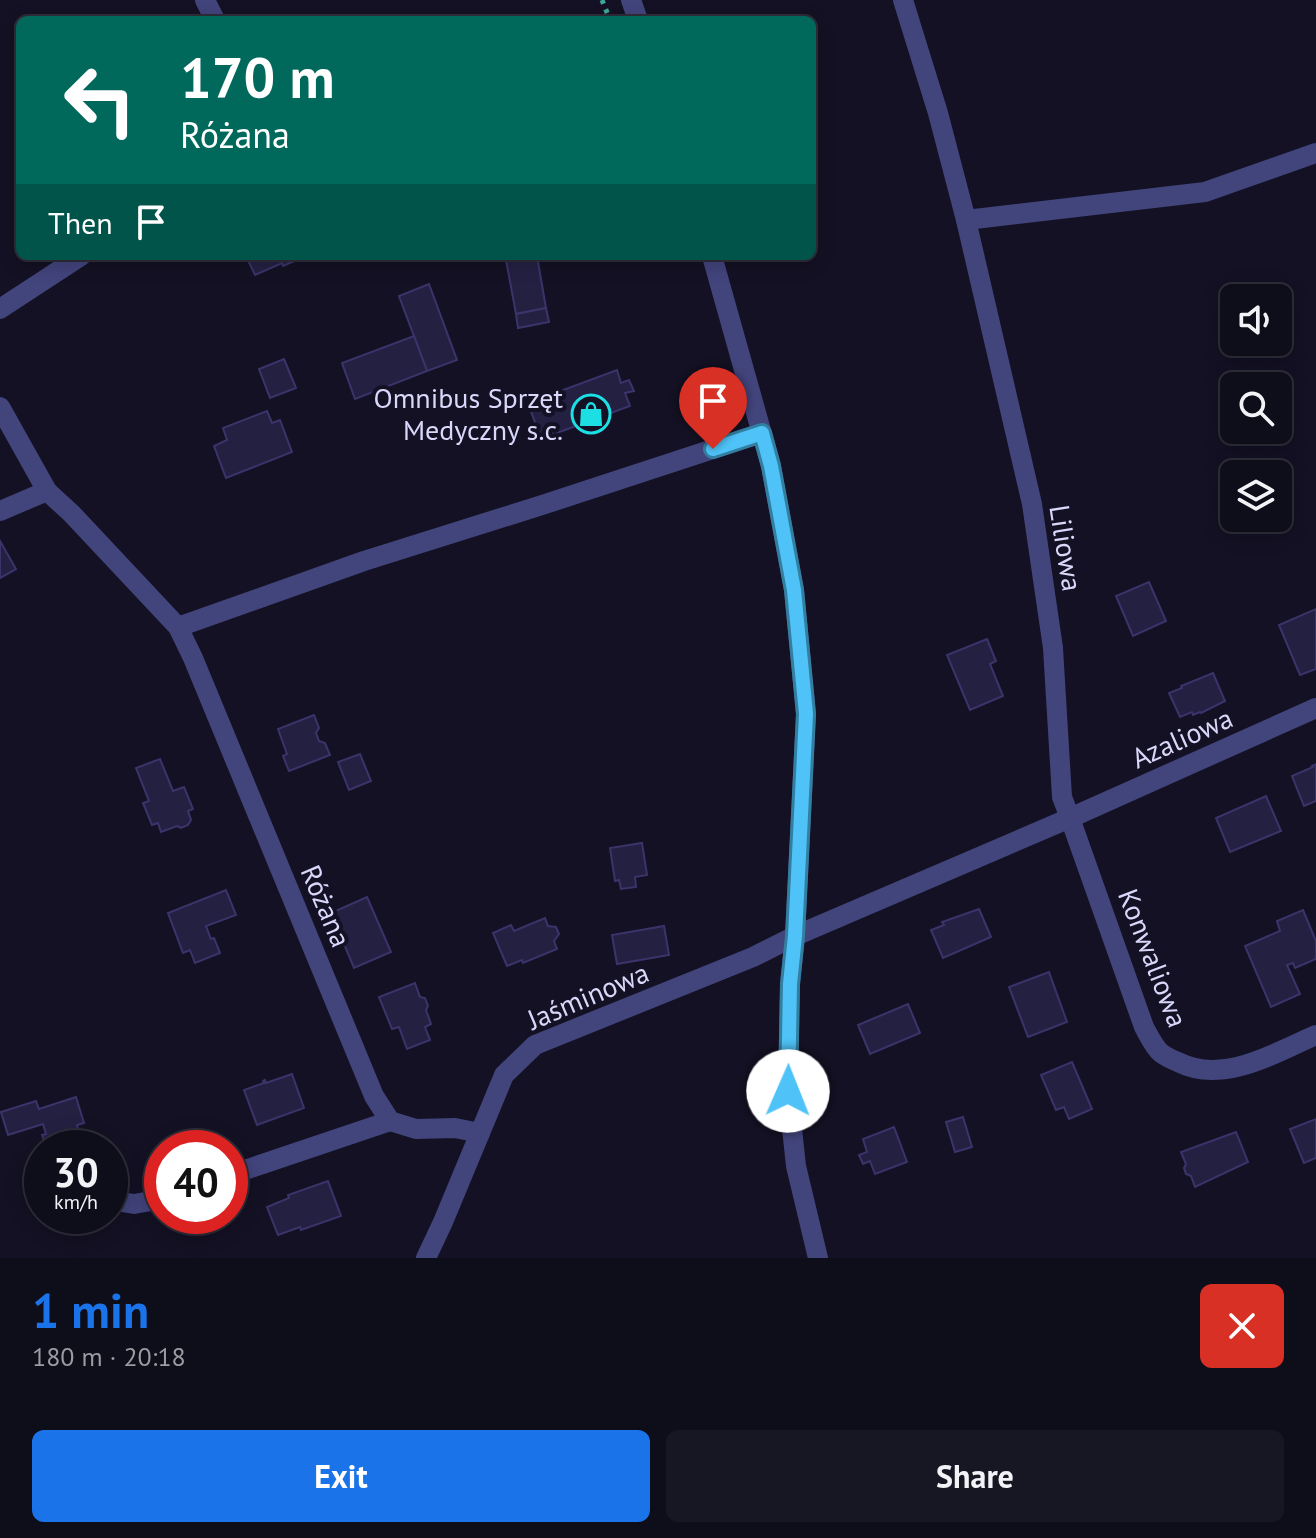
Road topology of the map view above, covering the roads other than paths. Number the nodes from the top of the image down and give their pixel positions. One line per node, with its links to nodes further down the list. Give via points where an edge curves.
1 (903, 0): 3 (street, Liliowa)
2 (1316, 153): 3 (street, via 1205,192)
3 (966, 220): 13 (street, Liliowa, via 1032,504 1053,648 1062,797)
4 (75, 260): 6 (street)
5 (713, 260): 8 (street)
6 (0, 309)
7 (0, 407): 9 (street, Różana)
8 (762, 433): 11 (street); 14 (street, via 794,590 806,714)
9 (47, 491): 10 (street); 11 (street, Różana)
10 (0, 511)
11 (178, 627): 16 (street, Różana, via 374,1096)
12 (1316, 708): 13 (street, Azaliowa)
13 (1070, 818): 14 (street); 15 (street, Konwaliowa, via 1144,1027 1162,1054 1211,1071 1239,1067)
14 (795, 936): 17 (street, Jaśminowa, via 535,1045 504,1075); 20 (street, via 788,1091 796,1166)
15 (1316, 1035)
16 (390, 1121): 17 (street, via 416,1129); 18 (street)
17 (480, 1133): 19 (street, Jaśminowa)
18 (248, 1169)
19 (426, 1258)
20 (818, 1258)

